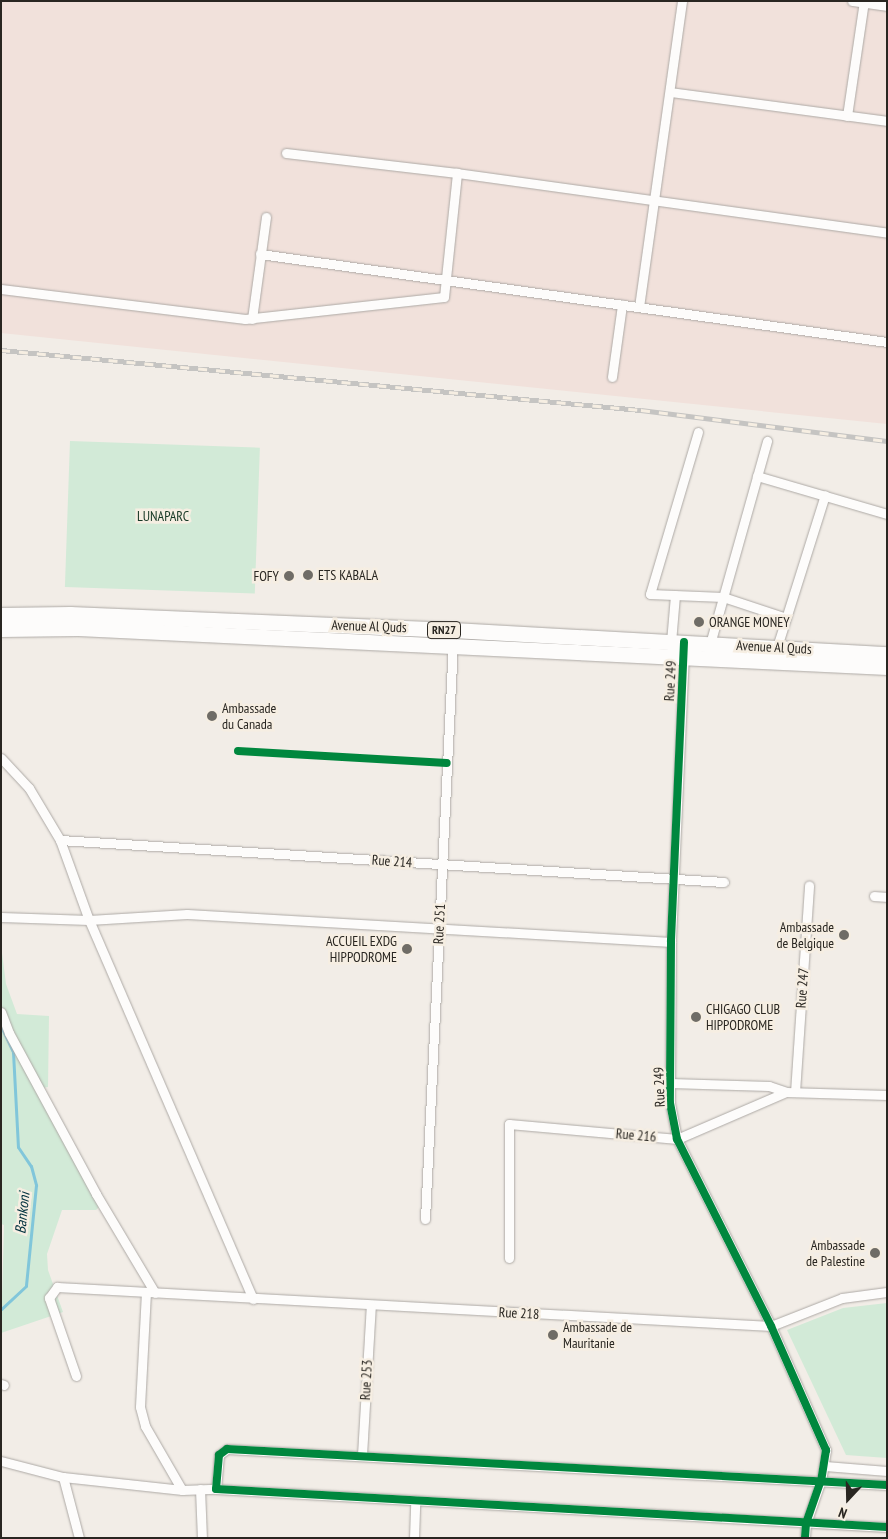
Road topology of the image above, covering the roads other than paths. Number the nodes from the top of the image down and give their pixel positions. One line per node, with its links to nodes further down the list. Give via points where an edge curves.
1 (682, 1): 5 (street)
2 (852, 1): 3 (street)
3 (864, 2): 4 (street); 6 (street)
4 (887, 6)
5 (670, 92): 6 (street); 10 (street)
6 (847, 116): 7 (street)
7 (887, 121)
8 (286, 153): 9 (street)
9 (457, 173): 10 (street); 14 (street)
10 (654, 200): 12 (street); 17 (street)
11 (266, 217): 13 (street)
12 (887, 233)
13 (260, 254): 14 (street); 18 (street)
14 (445, 280): 16 (street); 18 (street, via 444,297)
15 (1, 288): 18 (street)
16 (622, 305): 17 (street); 20 (street)
17 (639, 307): 19 (street)
18 (252, 319)
19 (887, 342)
20 (612, 377)
21 (698, 432): 26 (street, via 650,594)
22 (767, 441): 23 (street)
23 (757, 476): 24 (street); 27 (street)
24 (825, 496): 25 (street); 29 (street)
25 (887, 514)
26 (674, 595): 27 (street); 34 (street, Rue 249)
27 (723, 597): 29 (street); 32 (street)
28 (1, 615): 31 (main road, Avenue Al Quds / RN27, via 70,614)
29 (786, 618): 35 (street)
30 (1, 629): 33 (main road, Avenue Al Quds / RN27, via 78,628)
31 (453, 630): 33 (street, Rue 251); 34 (main road, Avenue Al Quds / RN27)
32 (710, 644): 34 (main road, Avenue Al Quds / RN27); 35 (main road, Avenue Al Quds / RN27)
33 (453, 646): 34 (main road, Avenue Al Quds / RN27); 40 (street, Rue 251)
34 (680, 647): 37 (main road, Avenue Al Quds / RN27); 41 (street, Rue 249)
35 (777, 647): 36 (main road, Avenue Al Quds / RN27)
36 (887, 654)
37 (887, 667)
38 (1, 758): 39 (street, via 29,788)
39 (60, 840): 40 (street, Rue 214); 47 (street)
40 (442, 864): 41 (street, Rue 214); 48 (street, Rue 251)
41 (673, 879): 42 (street, Rue 214); 49 (street, Rue 249)
42 (724, 882)
43 (809, 885): 52 (street, Rue 247)
44 (874, 896): 45 (street)
45 (887, 897)
46 (1, 917): 47 (street)
47 (89, 920): 48 (street, via 187,914); 59 (street)
48 (439, 928): 49 (street); 55 (street, Rue 251)
49 (671, 942): 51 (street, Rue 249)
50 (1, 1012): 58 (street, via 9,1033)
51 (670, 1083): 52 (street, via 769,1086); 54 (street, Rue 249, via 670,1103)
52 (791, 1092): 53 (street, Rue 216); 54 (street, Rue 216)
53 (887, 1094)
54 (677, 1138): 56 (street, Rue 216, via 509,1124); 61 (street, Rue 249)
55 (425, 1219)
56 (509, 1258)
57 (887, 1292): 61 (street, Rue 218, via 842,1298)
58 (150, 1293): 59 (street, Rue 218); 62 (street, Rue 218, via 57,1287 52,1290 49,1298); 71 (street, via 140,1408 144,1426)
59 (253, 1299): 60 (street, Rue 218)
60 (371, 1305): 61 (street, Rue 218); 63 (street, Rue 253)
61 (771, 1326): 65 (street, Rue 249, via 826,1450)
62 (76, 1376)
63 (362, 1455): 68 (street); 70 (street, via 227,1449 219,1456)
64 (1, 1460): 67 (street)
65 (825, 1466): 66 (street); 68 (street, Rue 249)
66 (887, 1471)
67 (63, 1477): 71 (street); 76 (street)
68 (821, 1480): 69 (street); 74 (street, Rue 249)
69 (887, 1485)
70 (216, 1489): 72 (street); 73 (street)
71 (182, 1490): 72 (street)
72 (200, 1490): 77 (street)
73 (416, 1500): 74 (street); 78 (street)
74 (806, 1522): 75 (street); 79 (street, Rue 249)
75 (887, 1527)
76 (79, 1538)
77 (202, 1538)
78 (414, 1538)
79 (805, 1538)

